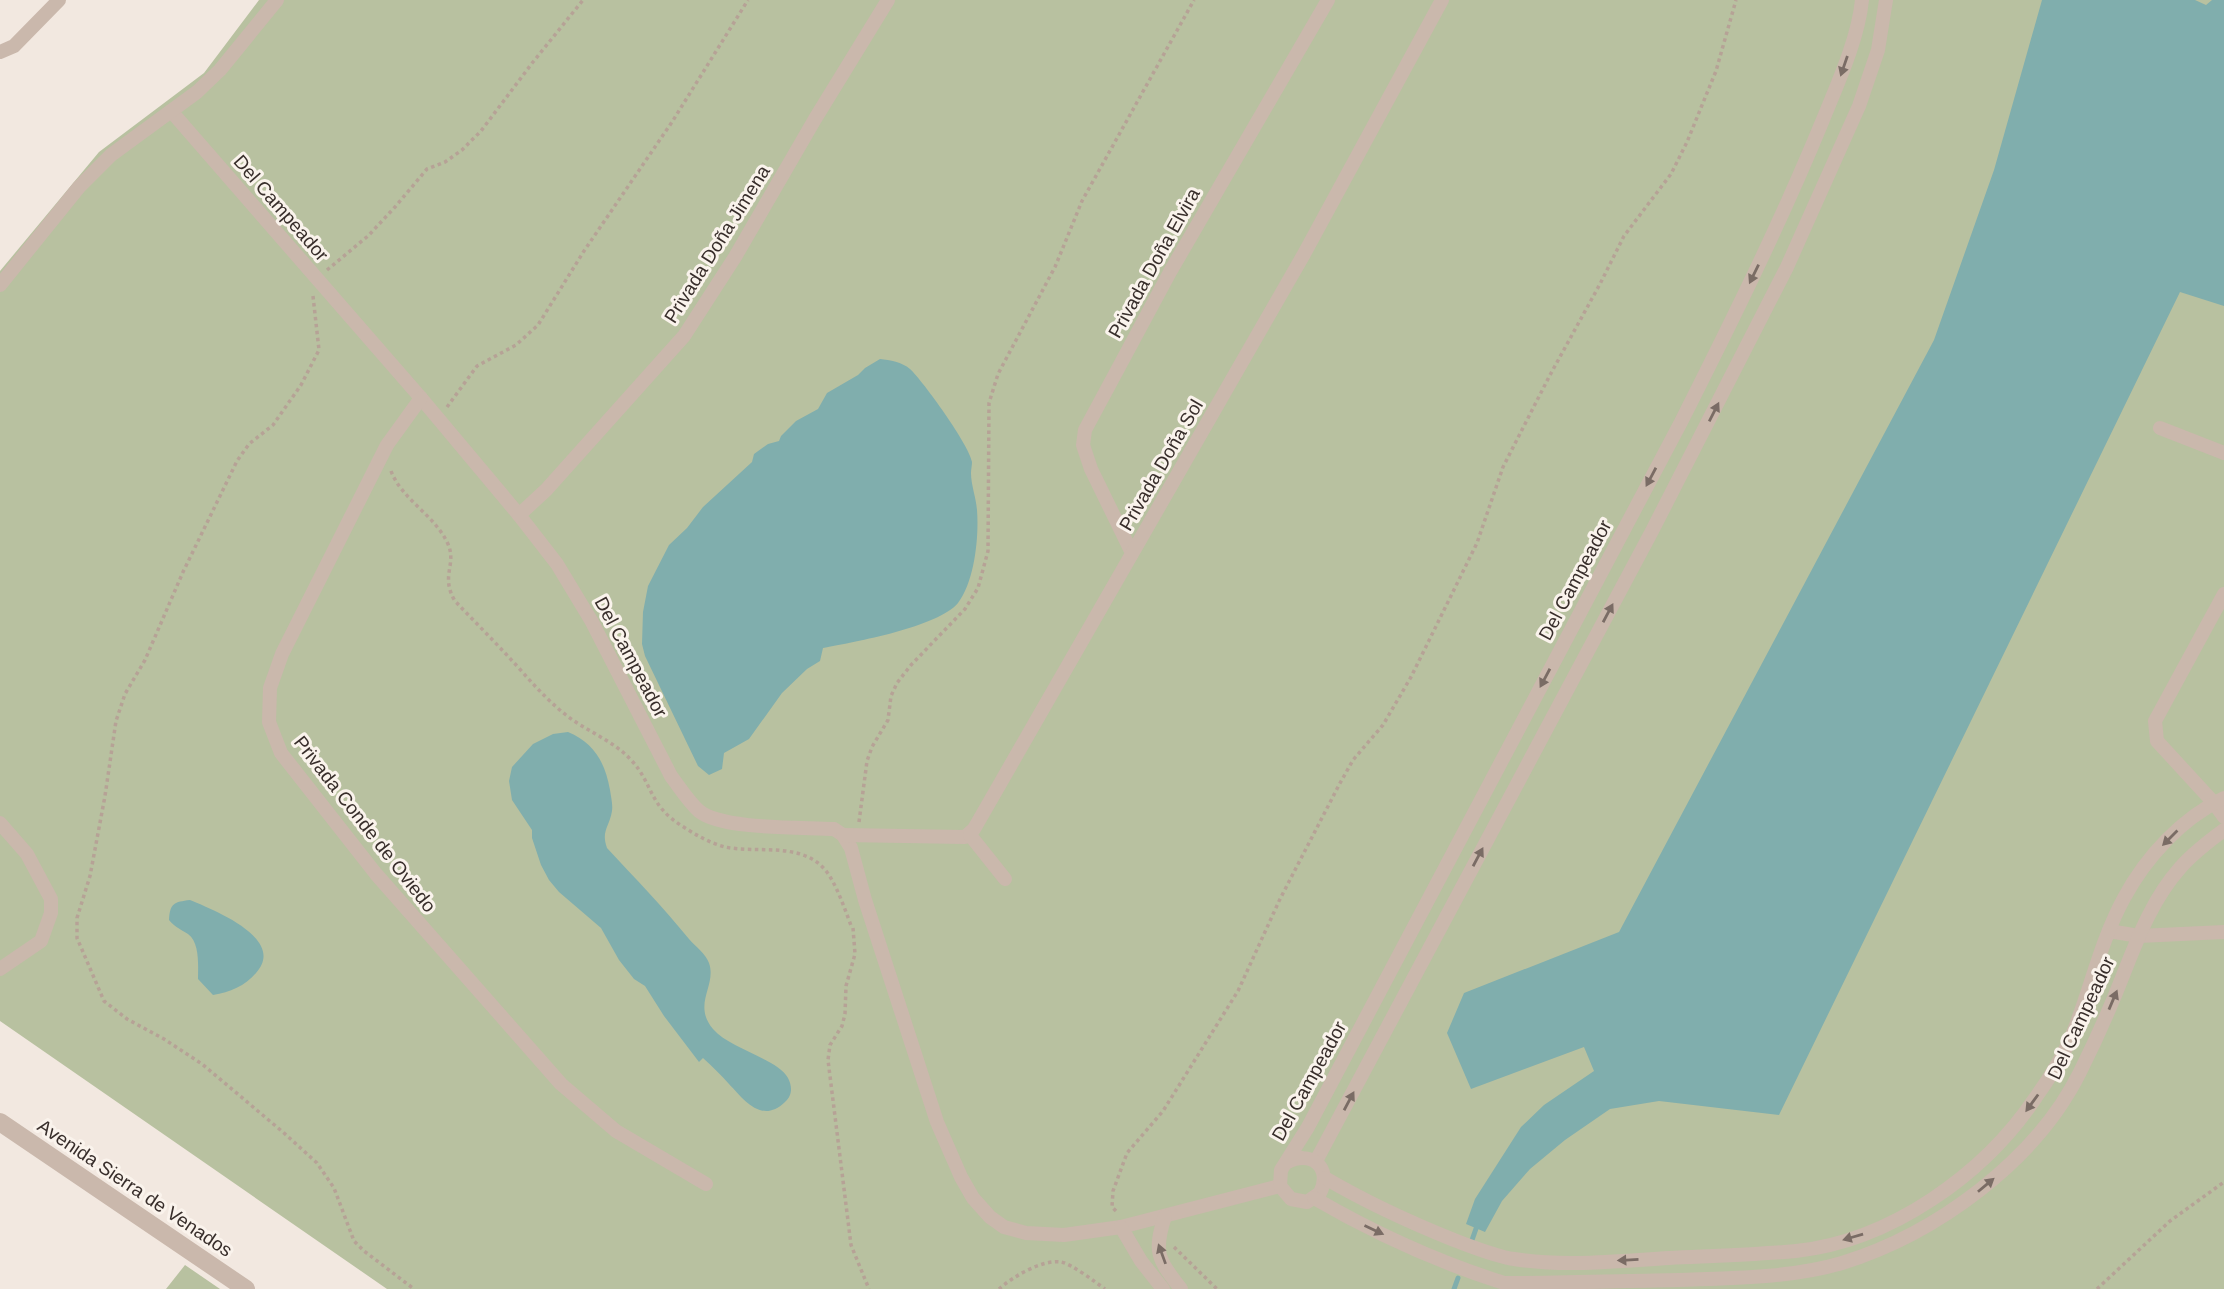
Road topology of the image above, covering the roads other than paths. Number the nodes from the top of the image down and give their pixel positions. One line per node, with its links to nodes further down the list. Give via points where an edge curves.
1 (60, 0): 8 (street, via 14,46)
2 (277, 0): 9 (street, via 220,71)
3 (888, 0): 16 (street, Privada Doña Jimena, via 684,336)
4 (1328, 0): 17 (street, Privada Doña Elvira, via 1084,430 1083,445 1091,469)
5 (1442, 0): 17 (street, Privada Doña Sol, via 1304,254)
6 (1862, 0): 12 (street, Del Campeador, one-way to 12, via 1845,65 1802,171)
7 (1886, 0): 14 (street, one-way to 7, via 1787,267 1859,106 1878,50)
8 (0, 52)
9 (172, 111): 10 (street, via 111,155 87,179); 11 (street, Del Campeador)
10 (0, 285)
11 (421, 398): 16 (street, Del Campeador); 40 (street, Privada Conde de Oviedo, via 387,445 282,654 270,688 269,722 281,753 376,874 561,1084 616,1131)
12 (1681, 422): 14 (street); 19 (street, Del Campeador, one-way to 19)
13 (2160, 428): 15 (street)
14 (1702, 433): 20 (street, one-way to 14)
15 (2224, 453)
16 (519, 516): 25 (street, Del Campeador, via 557,564 671,776 701,812 735,823 834,829)
17 (1132, 553): 26 (street, Privada Doña Sol)
18 (2224, 594): 21 (street, via 2154,730 2157,741)
19 (1558, 654): 20 (street); 28 (street, Del Campeador, one-way to 28)
20 (1579, 668): 29 (street, one-way to 20)
21 (2219, 800): 22 (street); 30 (street, Del Campeador, one-way to 30, via 2199,812 2147,862)
22 (2224, 817)
23 (0, 823): 33 (street, via 27,854 51,899 41,941)
24 (2224, 830): 32 (street, Del Campeador, via 2179,869)
25 (844, 835): 26 (street); 46 (street, via 937,1122 973,1198 1004,1227 1026,1233 1064,1235)
26 (970, 835): 27 (street)
27 (1005, 879)
28 (1434, 888): 29 (street); 38 (street, Del Campeador)
29 (1456, 900): 37 (street, one-way to 29)
30 (2109, 931): 32 (street); 42 (street, Del Campeador, one-way to 42, via 2070,1038 2047,1080 2011,1129)
31 (2224, 932): 32 (street)
32 (2139, 936): 44 (street, Del Campeador, one-way to 32, via 2006,1167 2059,1105 2079,1075)
33 (0, 969)
34 (0, 1122): 35 (street, Avenida Sierra de Venados)
35 (19, 1135): 36 (street); 47 (street, Avenida Sierra de Venados)
36 (0, 1138)
37 (1316, 1161): 38 (street, Del Campeador, via 1306,1157); 39 (street)
38 (1286, 1163): 41 (street, Del Campeador)
39 (1325, 1178): 42 (street, Del Campeador, one-way to 39, via 1868,1233 1798,1251 1562,1264 1512,1259 1481,1250 1424,1228); 43 (street)
40 (706, 1184)
41 (1280, 1186): 43 (street, Del Campeador, via 1290,1199 1307,1202); 45 (street)
42 (1938, 1195): 44 (street)
43 (1314, 1198): 44 (street, Del Campeador, one-way to 44, via 1407,1245 1504,1283 1752,1278 1806,1270 1877,1250)
44 (1949, 1212)
45 (1165, 1216): 46 (street); 49 (street, one-way to 45, via 1157,1244)
46 (1121, 1227): 48 (street)
47 (246, 1289)
48 (1163, 1289)
49 (1181, 1289)

